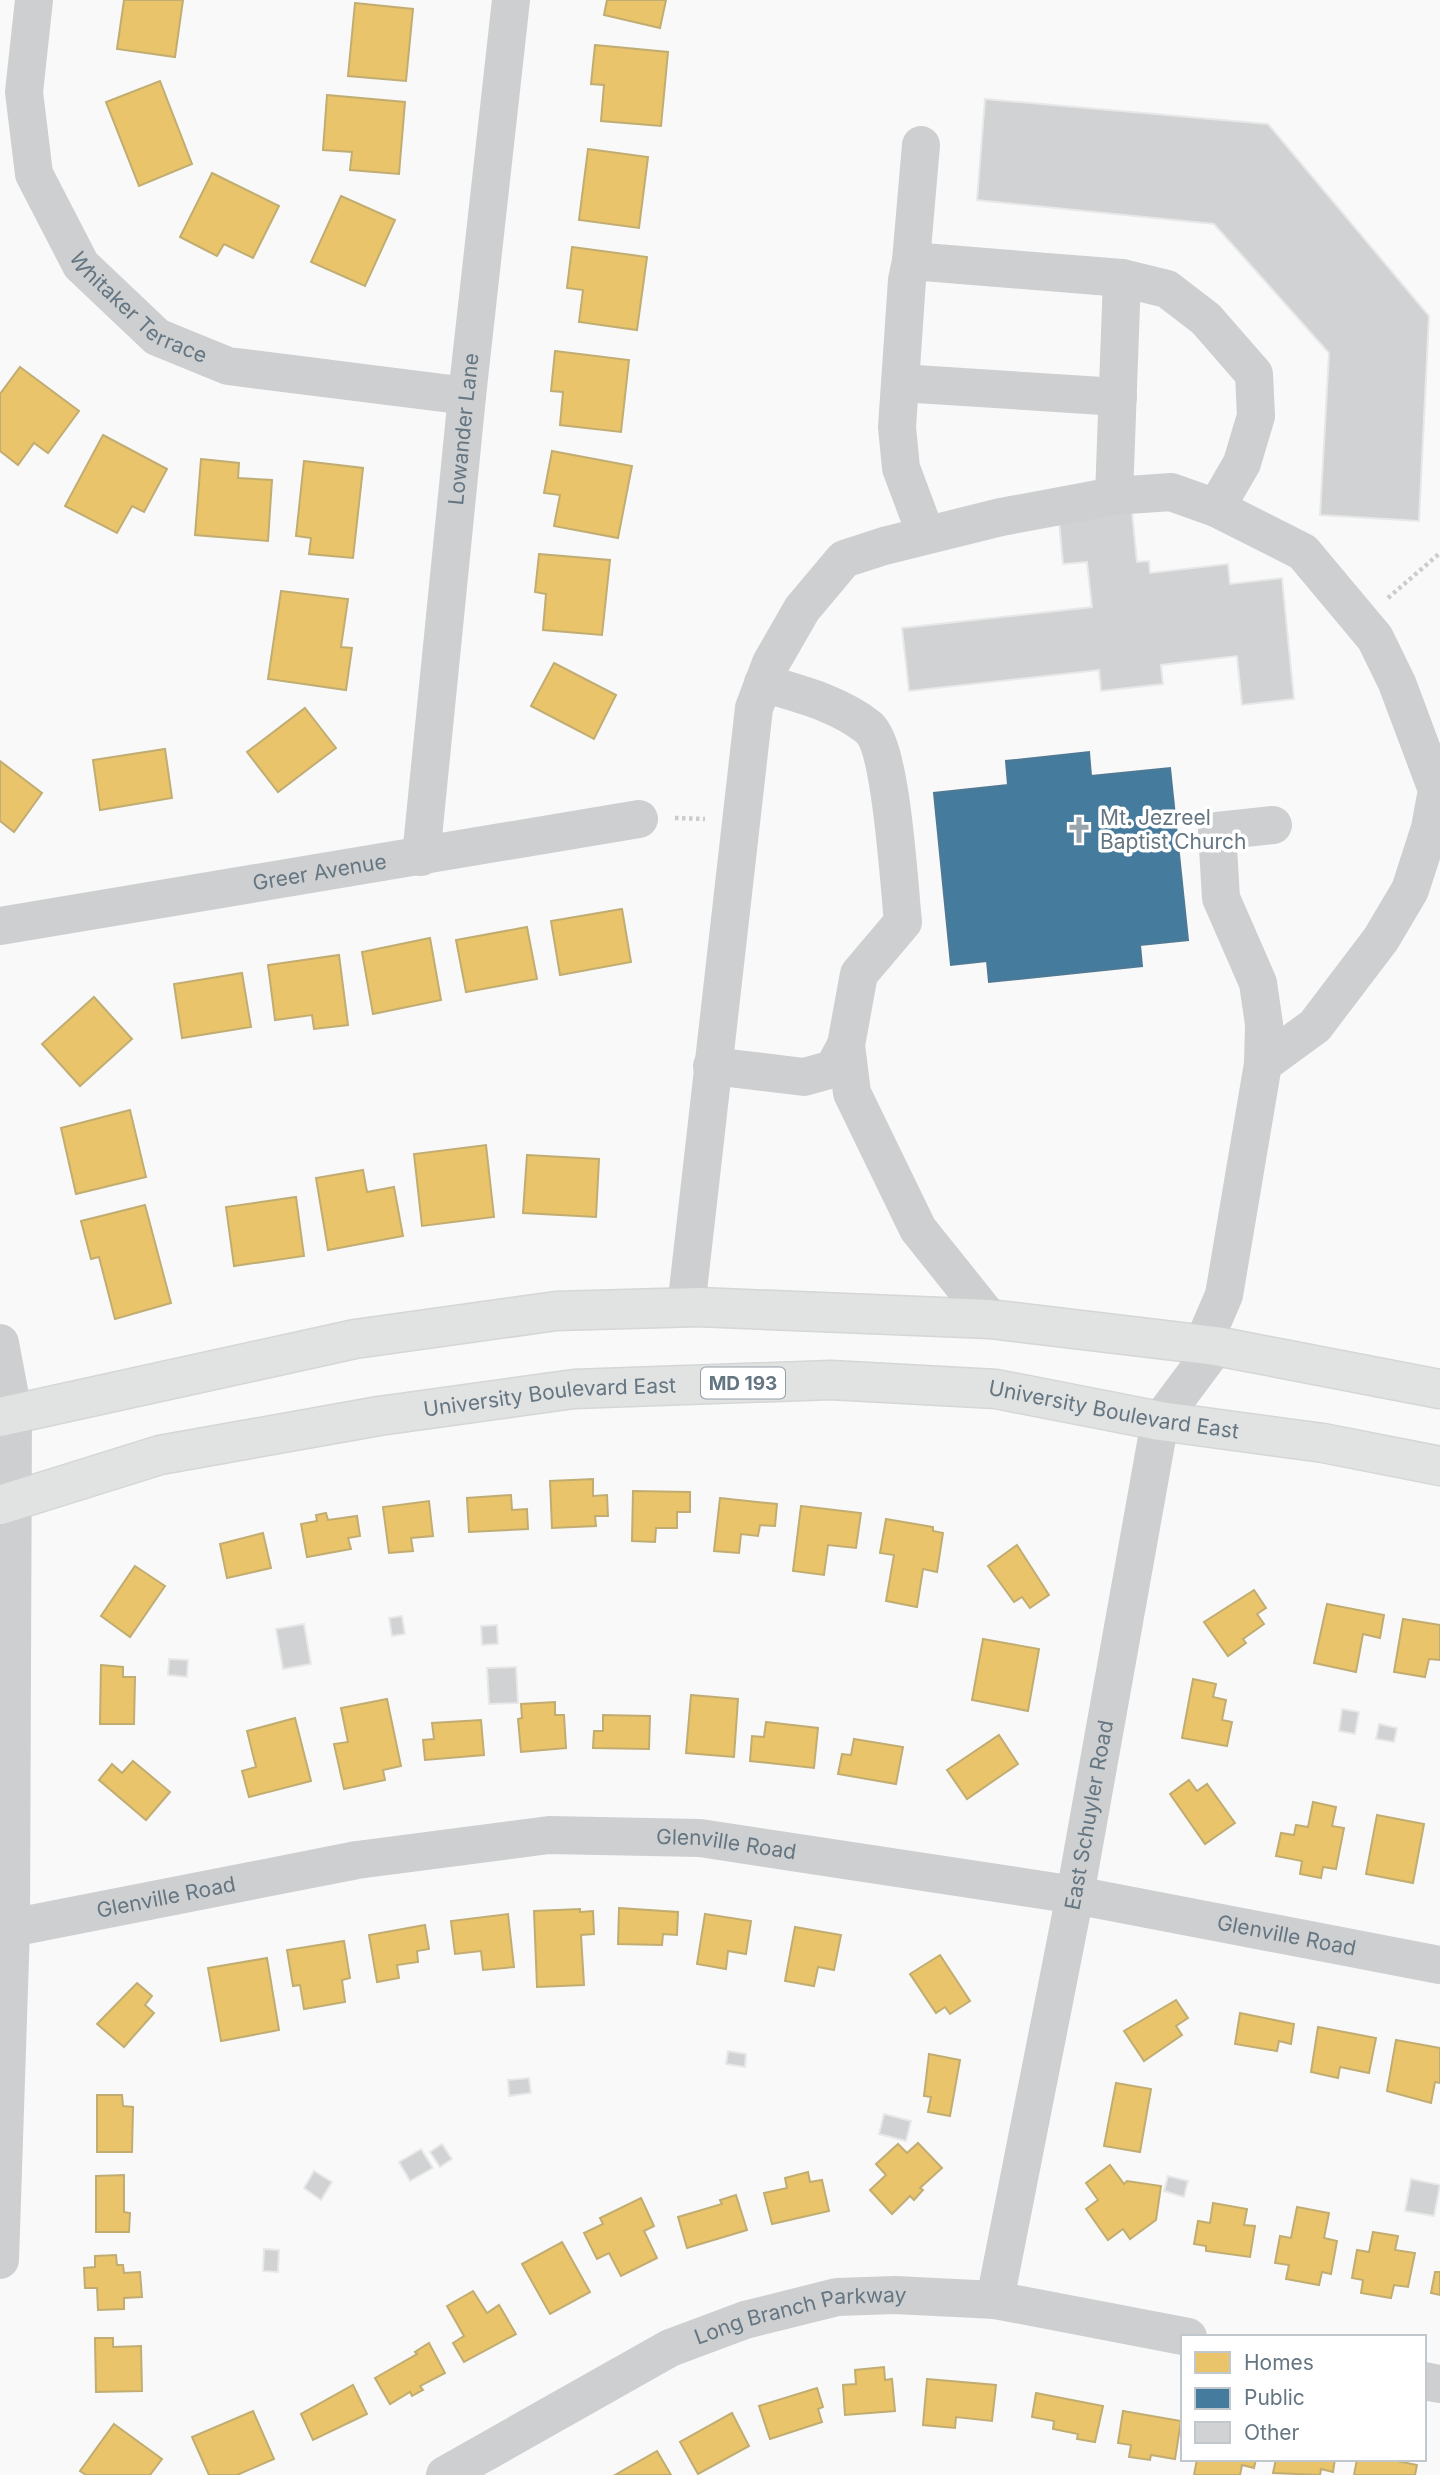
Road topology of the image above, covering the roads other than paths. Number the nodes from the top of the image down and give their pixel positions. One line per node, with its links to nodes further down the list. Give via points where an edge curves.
1 (34, 0): 7 (street, Whitaker Terrace, via 24,92 34,174 81,265 157,337 228,366)
2 (511, 0): 7 (street, Lowander Lane)
3 (921, 145): 4 (street)
4 (911, 261): 5 (street); 6 (street)
5 (1122, 278): 8 (street); 10 (street, via 1167,289 1206,319 1254,374 1256,416 1242,463)
6 (900, 383): 8 (street); 11 (street, via 897,427 901,468)
7 (467, 396): 15 (street, Lowander Lane)
8 (1118, 397): 9 (street)
9 (1114, 496): 10 (street, via 1171,492); 11 (street)
10 (1216, 508): 18 (street, via 1303,552 1375,638 1437,790 1410,890 1381,939 1315,1026)
11 (926, 535): 12 (street, via 844,559 802,609)
12 (764, 683): 17 (street, via 838,709 870,729 886,765 903,922 859,974); 19 (street, via 754,708)
13 (639, 819): 15 (street, Greer Avenue)
14 (1273, 825): 18 (street, East Schuyler Road, via 1217,831 1221,898 1258,983)
15 (421, 857): 16 (street, Greer Avenue)
16 (0, 926)
17 (846, 1045): 19 (street, via 833,1069 804,1077); 21 (street, via 852,1093 918,1229)
18 (1263, 1064): 23 (street, East Schuyler Road, via 1224,1295)
19 (712, 1066): 20 (street)
20 (686, 1308): 21 (main road); 25 (main road, via 556,1311 355,1339)
21 (990, 1319): 23 (main road)
22 (0, 1343): 25 (street)
23 (1210, 1345): 24 (main road); 26 (street, East Schuyler Road)
24 (1440, 1389)
25 (6, 1415): 28 (street)
26 (1160, 1421): 27 (main road, University Boulevard East / MD 193, via 1322,1443); 28 (main road, University Boulevard East / MD 193, via 996,1389 831,1380 574,1389 379,1416 160,1455); 30 (street, East Schuyler Road)
27 (1440, 1466)
28 (6, 1503): 29 (street)
29 (6, 1803): 31 (street)
30 (1075, 1895): 31 (street, Glenville Road, via 700,1838 549,1835 357,1860); 32 (street, Glenville Road); 34 (street, East Schuyler Road)
31 (10, 1928): 33 (street)
32 (1440, 1965)
33 (0, 2260)
34 (995, 2300): 35 (street, Long Branch Parkway); 36 (street, Long Branch Parkway, via 837,2297 745,2320 670,2348)
35 (1181, 2336)
36 (445, 2475)

